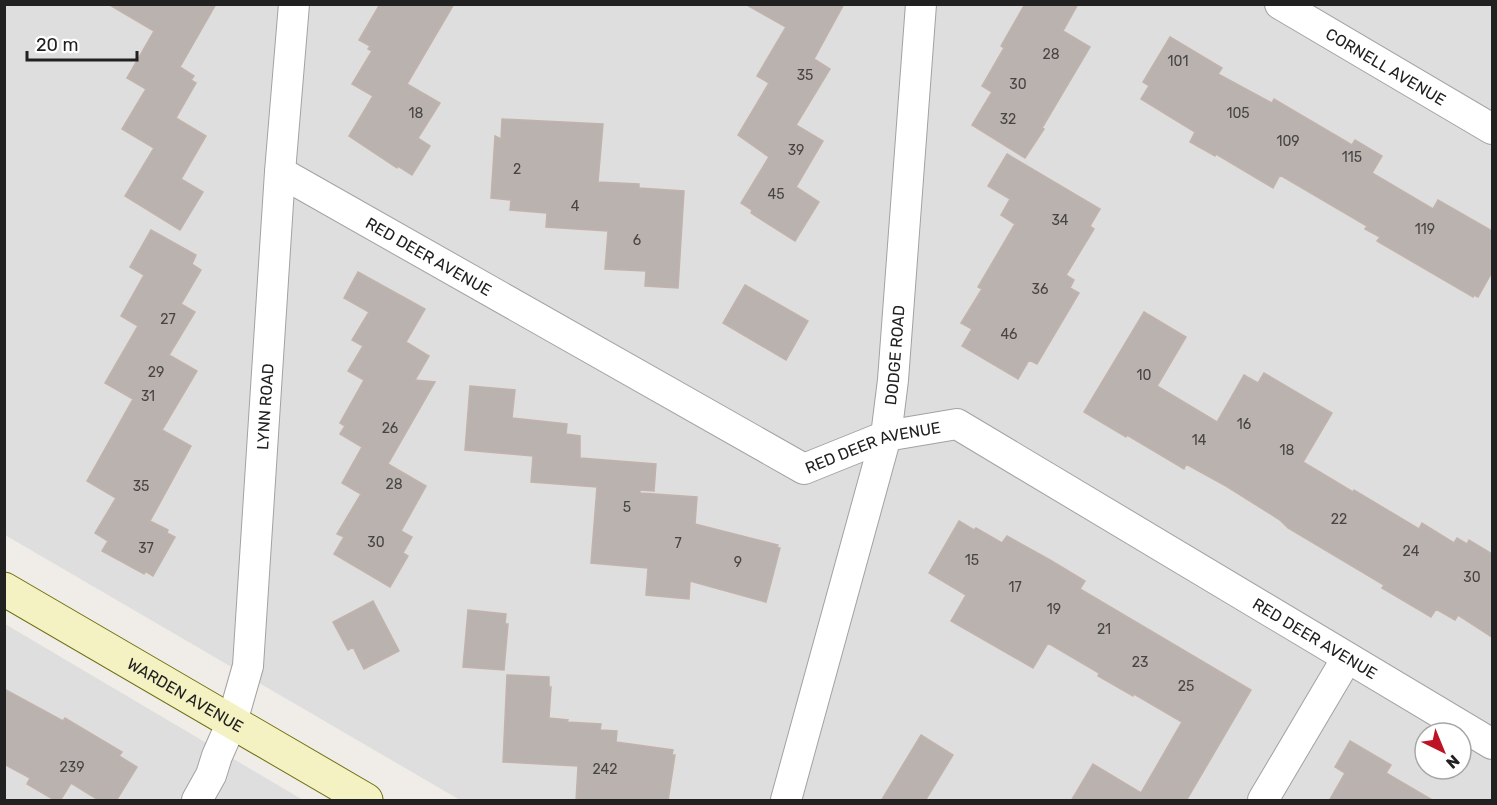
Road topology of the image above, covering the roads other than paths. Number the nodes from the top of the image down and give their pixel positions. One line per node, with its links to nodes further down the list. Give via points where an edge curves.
1 (294, 4): 5 (street, LYNN ROAD)
2 (921, 4): 6 (street, DODGE ROAD)
3 (1280, 4): 4 (street, CORNELL AVENUE)
4 (1492, 129)
5 (280, 172): 6 (street, RED DEER AVENUE, via 804,469); 9 (street, LYNN ROAD, via 249,666)
6 (886, 436): 8 (street, RED DEER AVENUE, via 957,424); 13 (street, DODGE ROAD)
7 (4, 589): 9 (main road, WARDEN AVENUE)
8 (1347, 658): 10 (street, RED DEER AVENUE); 14 (street)
9 (232, 722): 11 (street, LYNN ROAD, via 212,775); 12 (main road, WARDEN AVENUE)
10 (1492, 744)
11 (197, 801)
12 (366, 801)
13 (786, 801)
14 (1263, 801)

